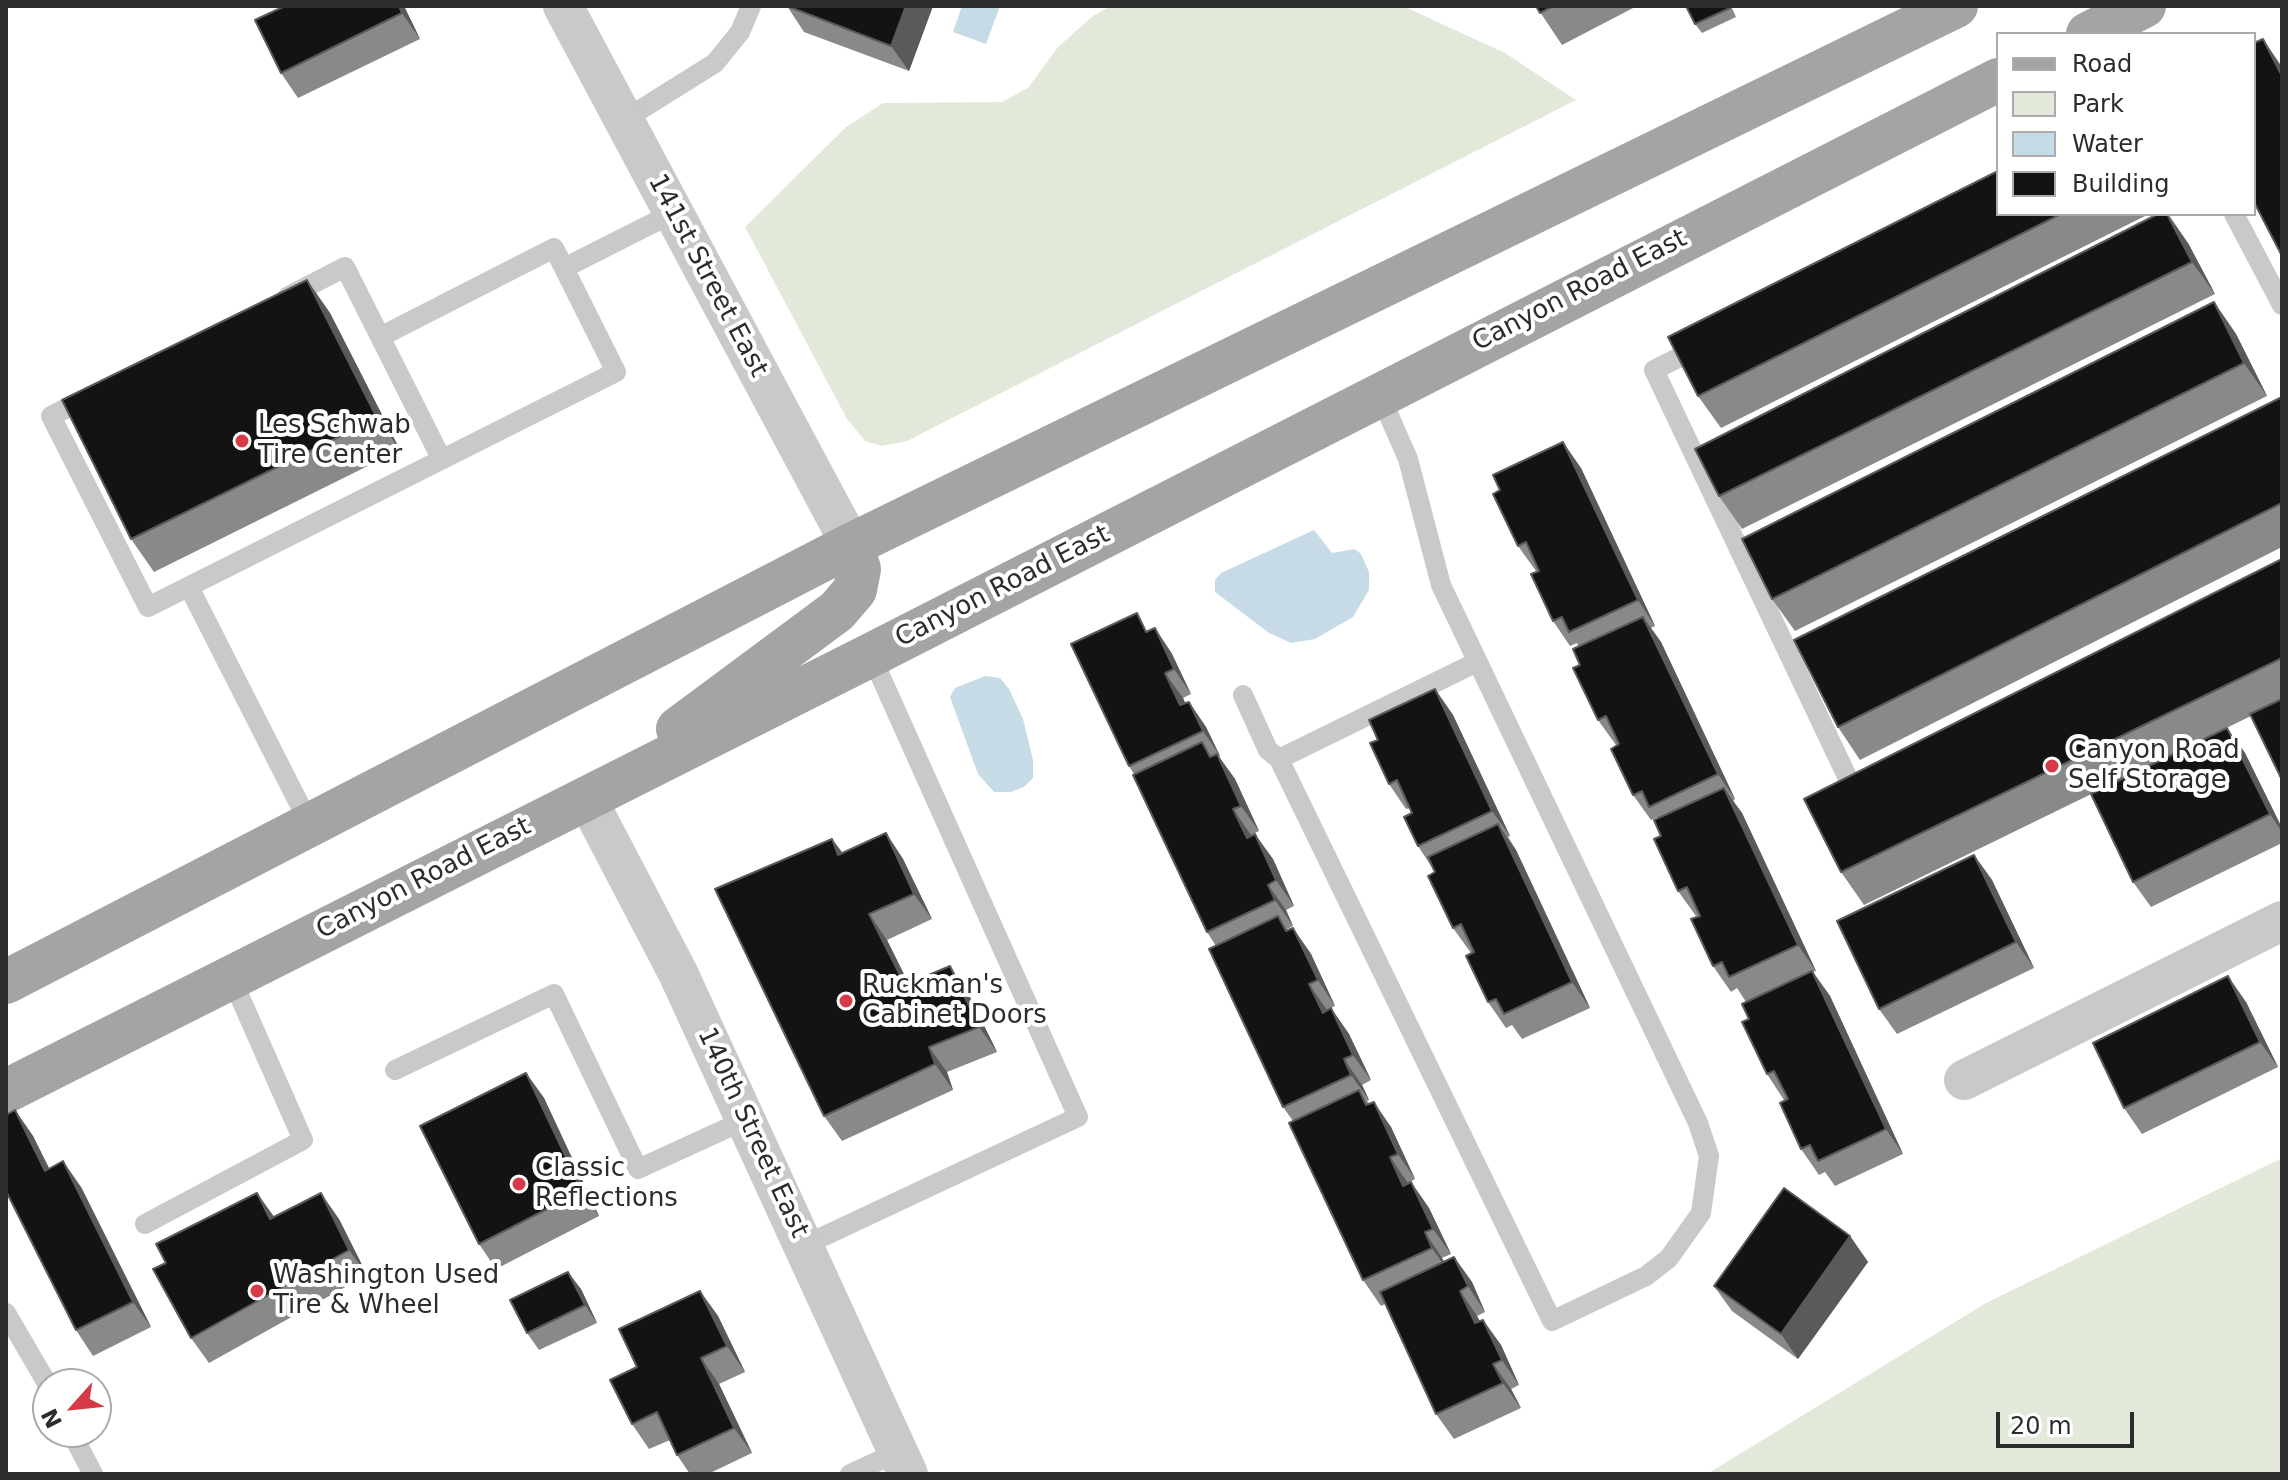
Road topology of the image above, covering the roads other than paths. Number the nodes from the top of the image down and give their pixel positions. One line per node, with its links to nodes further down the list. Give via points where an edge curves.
1 (563, 6): 7 (street, 141st Street East)
2 (751, 6): 7 (lane, via 740,32 715,63)
3 (1956, 6): 18 (main road)
4 (2144, 6): 5 (main road)
5 (2092, 32)
6 (1996, 81): 16 (main road, Canyon Road East)
7 (624, 120): 8 (street, 141st Street East)
8 (673, 213): 10 (lane); 18 (street, 141st Street East)
9 (2235, 216): 12 (lane)
10 (564, 268): 14 (lane, via 554,248); 17 (lane, via 616,372)
11 (275, 303): 14 (lane, via 345,267)
12 (2282, 305)
13 (1726, 335): 24 (lane, via 1654,370 1853,789)
14 (380, 337): 17 (lane)
15 (107, 388): 19 (lane, via 51,416 148,607)
16 (1379, 393): 20 (main road, Canyon Road East); 21 (lane, via 1408,459 1441,585)
17 (441, 458): 19 (lane)
18 (851, 545): 25 (main road, via 859,569 855,590 837,611); 26 (main road)
19 (189, 587): 26 (lane)
20 (871, 655): 25 (main road, Canyon Road East); 35 (lane, via 1078,1117)
21 (1477, 662): 23 (lane); 23 (lane, via 1698,1123 1709,1156 1701,1213 1669,1258 1646,1276 1552,1321)
22 (1243, 695): 23 (lane, via 1268,750)
23 (1279, 759)
24 (1881, 775)
25 (586, 797): 28 (main road, Canyon Road East); 33 (street, 140th Street East, via 678,973)
26 (310, 825): 29 (main road)
27 (2282, 921): 31 (street)
28 (231, 977): 32 (main road, Canyon Road East); 34 (lane, via 303,1140)
29 (6, 982)
30 (395, 1070): 33 (lane, via 554,994 638,1169)
31 (1964, 1080)
32 (6, 1091)
33 (745, 1120): 35 (street, 140th Street East)
34 (145, 1224)
35 (803, 1246): 39 (street, 140th Street East)
36 (6, 1313): 37 (lane)
37 (38, 1368)
38 (79, 1448): 40 (lane)
39 (903, 1463): 41 (lane)
40 (93, 1474)
41 (850, 1474)

